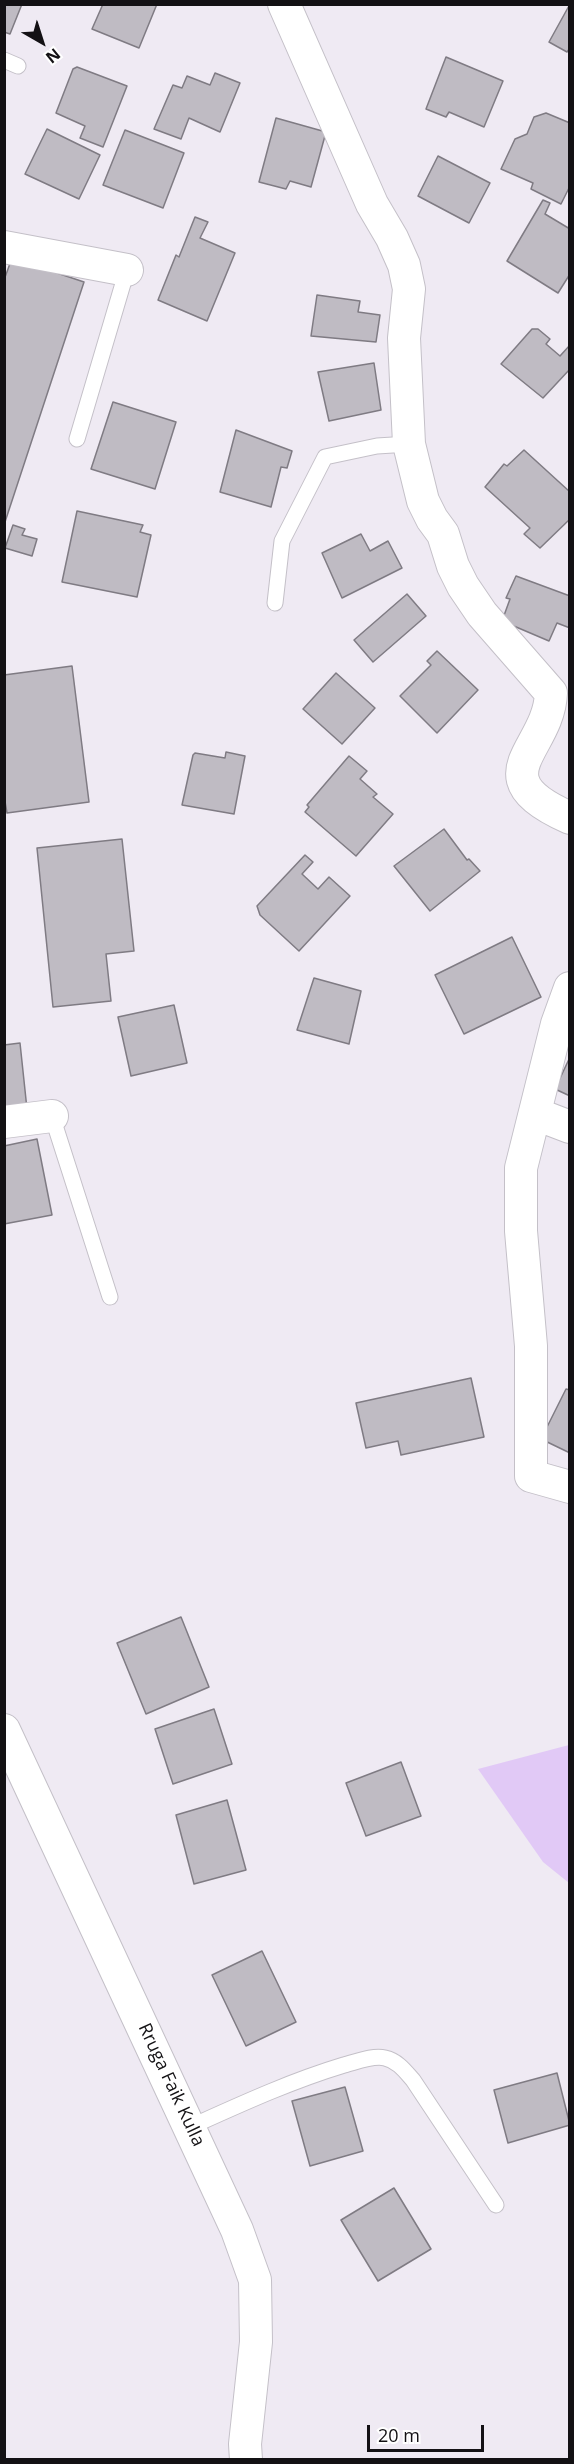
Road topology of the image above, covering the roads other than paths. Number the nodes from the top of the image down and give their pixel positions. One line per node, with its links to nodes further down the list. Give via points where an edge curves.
1 (284, 4): 5 (street, via 372,204 404,265 409,289 404,338)
2 (4, 247): 3 (street)
3 (127, 270): 4 (lane)
4 (77, 440)
5 (409, 444): 6 (lane, via 325,457 282,541); 7 (street, via 423,501 443,534 463,586 482,614 551,693 551,710 528,751 522,771 526,788 539,803)
6 (274, 603)
7 (570, 818)
8 (570, 988): 9 (street, via 557,1024)
9 (536, 1114): 12 (street); 14 (street, via 521,1168 521,1231 531,1346 531,1476)
10 (52, 1116): 11 (street); 13 (lane)
11 (4, 1122)
12 (570, 1127)
13 (110, 1298)
14 (570, 1486)
15 (4, 1730): 16 (street, Rruga Faik Kulla)
16 (190, 2127): 17 (lane, via 312,2075 383,2057 400,2065 413,2080); 18 (street, Rruga Faik Kulla, via 255,2280 256,2342)
17 (496, 2205)
18 (246, 2460)

